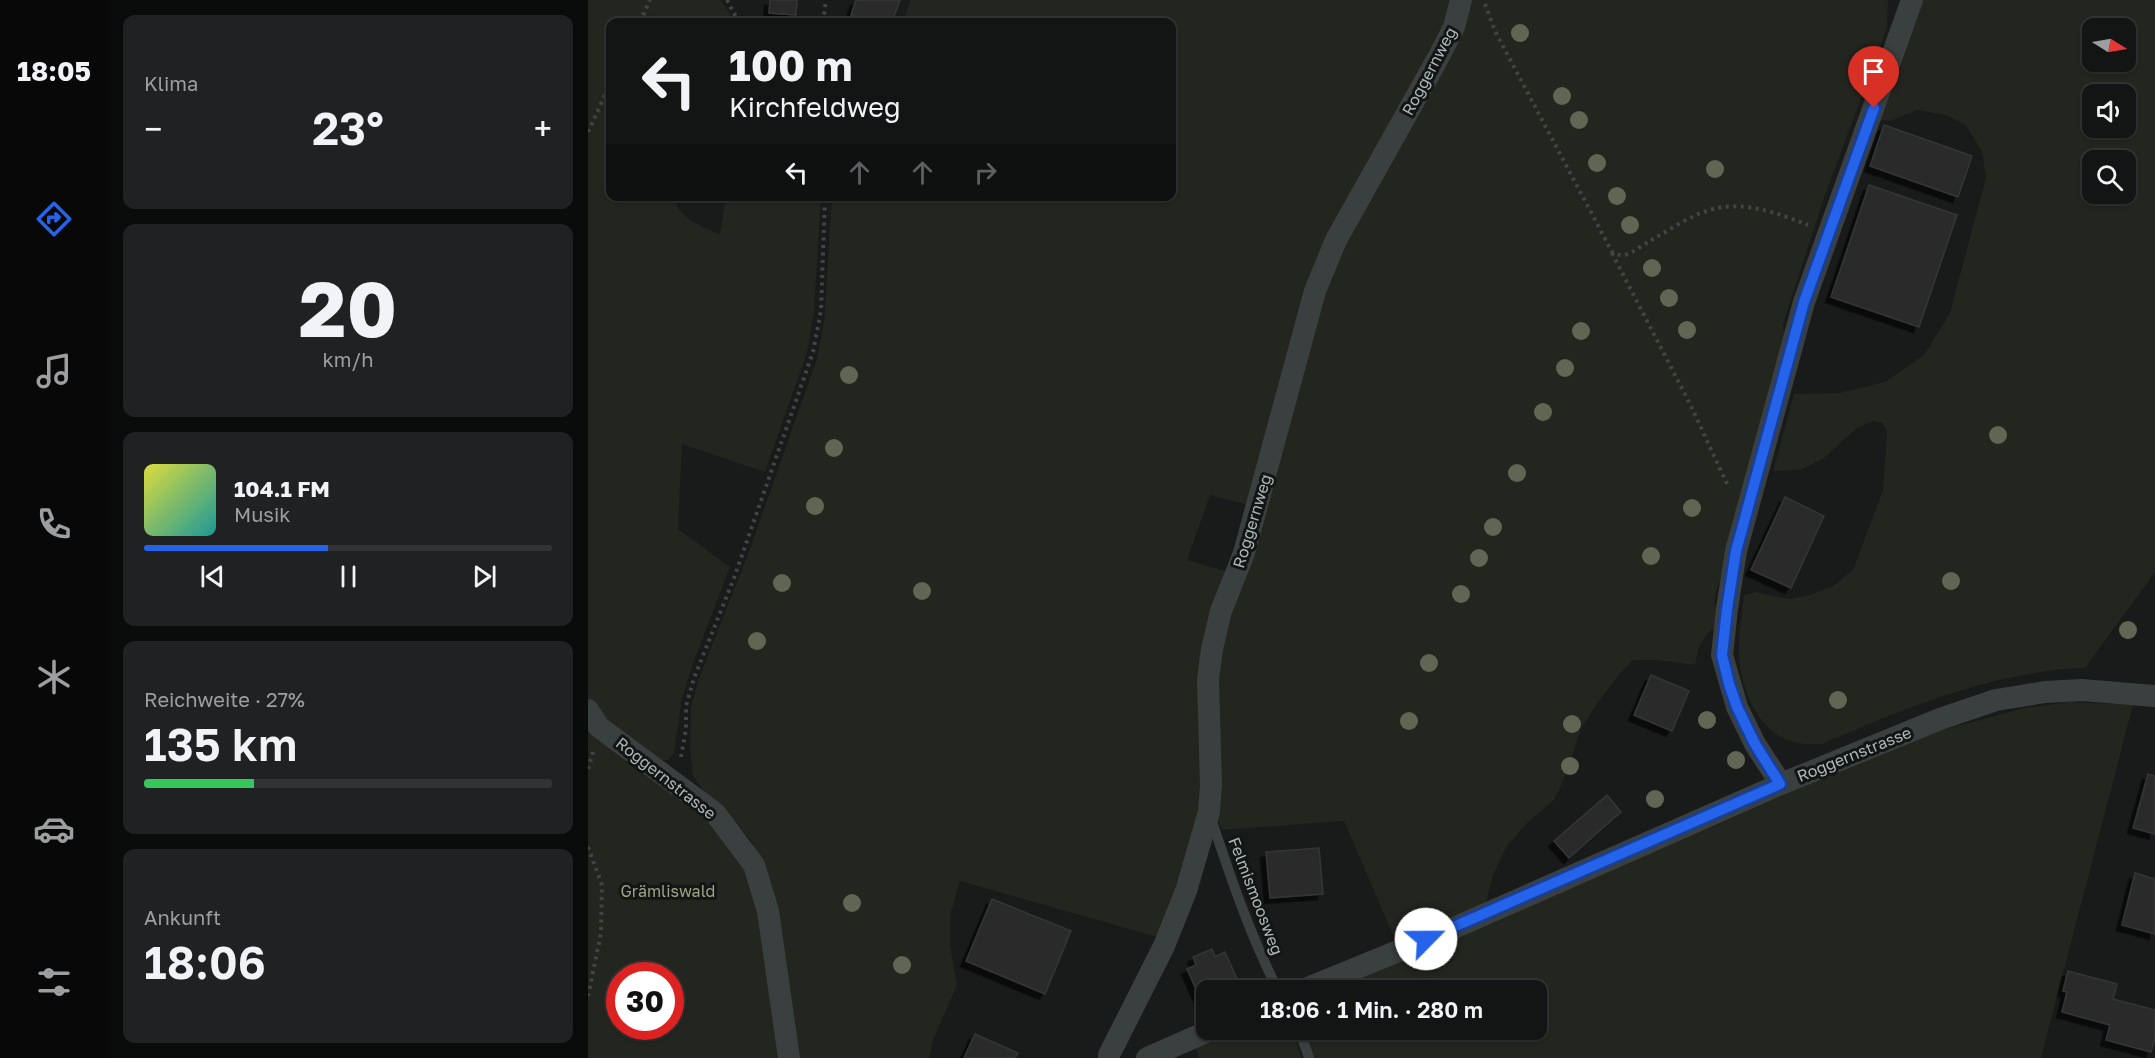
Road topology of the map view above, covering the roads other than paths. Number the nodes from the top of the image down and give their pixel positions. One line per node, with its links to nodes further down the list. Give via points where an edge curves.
1 (1461, 0): 6 (street, Roggernweg, via 1454,27 1336,240 1315,291 1244,553 1221,611 1212,649 1208,679)
2 (1912, 0): 5 (street, via 1804,302 1736,551 1722,655 1737,707)
3 (2155, 696): 5 (street, Roggernstrasse, via 2082,690 1996,700)
4 (588, 710): 11 (street, Roggernstrasse, via 599,727 715,813 754,865 768,911)
5 (1780, 784): 8 (street, Roggernstrasse)
6 (1209, 812): 7 (lane, Felmismoosweg); 12 (street, Roggernweg, via 1186,891 1164,946)
7 (1273, 980)
8 (1327, 980)
9 (1196, 1036): 13 (street)
10 (1303, 1040): 14 (lane)
11 (789, 1058)
12 (1109, 1058)
13 (1147, 1058)
14 (1309, 1058)

